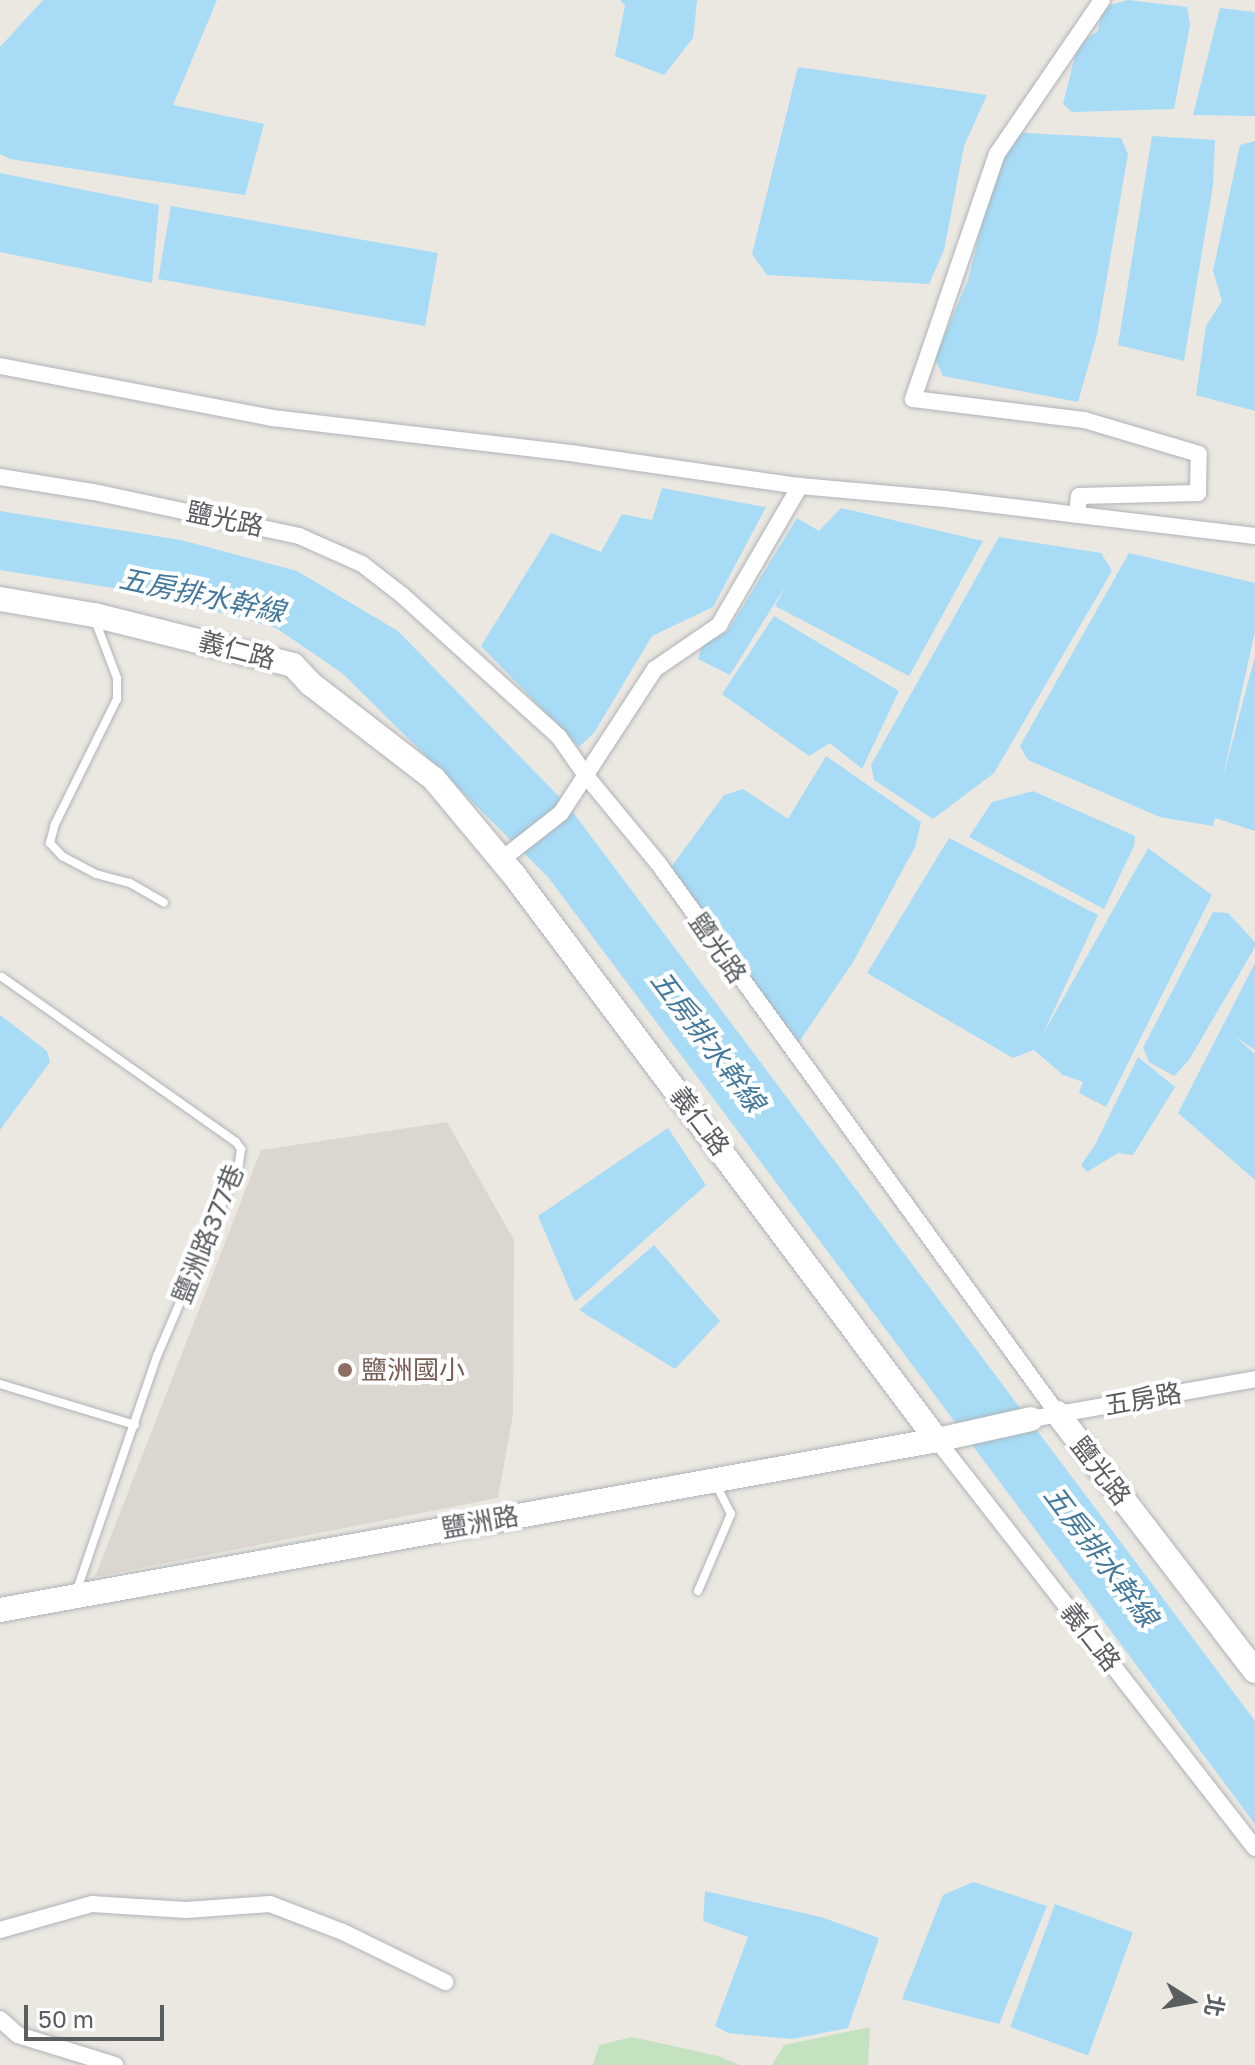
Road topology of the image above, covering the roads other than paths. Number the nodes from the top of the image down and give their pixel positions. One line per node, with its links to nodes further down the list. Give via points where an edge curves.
1 (1102, 0): 5 (street, via 997,154 913,399 1084,420 1199,454 1198,493 1079,496)
2 (0, 366): 4 (street, via 272,418)
3 (0, 477): 9 (street, 鹽光路, via 268,528 362,564 559,737)
4 (800, 486): 5 (street); 9 (street, via 719,625 655,669)
5 (1077, 515): 6 (street)
6 (1255, 536)
7 (0, 599): 8 (street, 義仁路)
8 (94, 615): 10 (street, 義仁路, via 293,665 434,779); 11 (lane, via 117,678 117,699 50,843 62,856 96,874 130,883)
9 (587, 777): 10 (street, via 561,813); 15 (street, 鹽光路, via 658,863)
10 (507, 855): 18 (street, 義仁路, via 755,1192)
11 (164, 903)
12 (2, 977): 17 (lane, 鹽洲路377巷, via 241,1149 157,1356)
13 (1255, 1379): 15 (street, 五房路)
14 (0, 1384): 17 (lane)
15 (1057, 1413): 16 (street, 五房路); 23 (street, 鹽光路)
16 (1031, 1419): 18 (street, 鹽洲路)
17 (135, 1425): 21 (lane, 鹽洲路377巷)
18 (948, 1437): 19 (street, 鹽洲路); 24 (street, 義仁路)
19 (714, 1479): 20 (lane, via 731,1514); 21 (street, 鹽洲路)
20 (698, 1591)
21 (75, 1597): 22 (street, 鹽洲路)
22 (0, 1610)
23 (1255, 1671)
24 (1255, 1848)
25 (0, 1930): 26 (street, via 92,1904 186,1910 270,1904 343,1932)
26 (445, 1982)
27 (0, 2019): 28 (street, via 18,2035)
28 (115, 2065)

